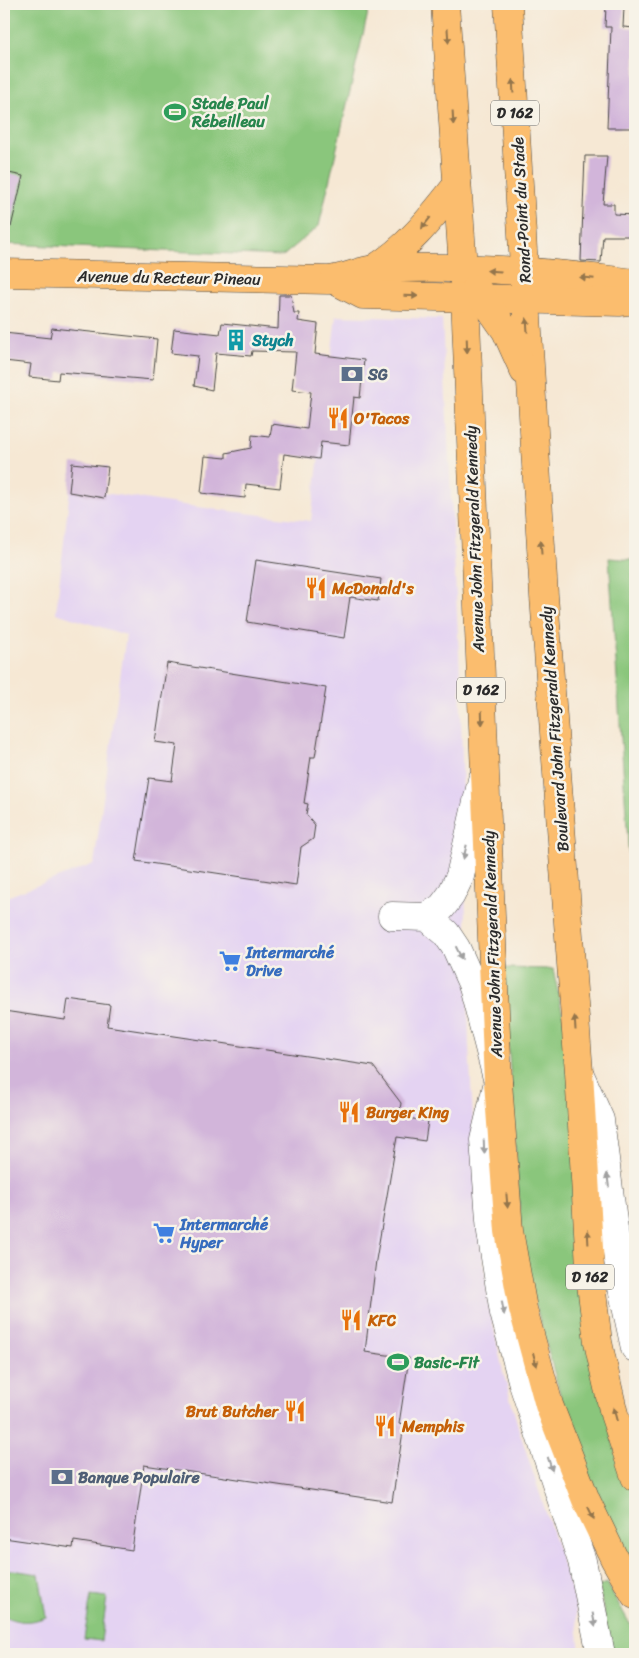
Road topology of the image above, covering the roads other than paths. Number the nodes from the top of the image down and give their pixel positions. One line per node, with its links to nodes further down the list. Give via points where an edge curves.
1 (445, 4): 3 (main road, D 162, one-way to 3)
2 (508, 4): 9 (main road, Rond-Point du Stade / D 162, one-way to 2)
3 (457, 185): 4 (main road, one-way to 4, via 414,238); 5 (main road, D 162)
4 (374, 269): 5 (main road, Avenue du Recteur Pineau); 7 (main road, Avenue du Recteur Pineau)
5 (462, 269): 9 (main road, Avenue du Recteur Pineau, one-way to 5); 10 (main road, Avenue John Fitzgerald Kennedy / D 162)
6 (4, 274): 7 (main road, Avenue du Recteur Pineau)
7 (334, 280): 10 (main road, Avenue du Recteur Pineau, one-way to 10, via 363,295)
8 (635, 283): 9 (main road, Avenue du Recteur Pineau, one-way to 9)
9 (525, 286): 10 (main road, Avenue du Recteur Pineau); 11 (main road, Avenue du Recteur Pineau, via 619,302); 12 (main road, Rond-Point du Stade / D 162, one-way to 9)
10 (474, 298): 12 (main road, via 506,331); 13 (main road, Avenue John Fitzgerald Kennedy / D 162, one-way to 13)
11 (635, 300)
12 (531, 386): 16 (main road, Boulevard John Fitzgerald Kennedy / D 162, one-way to 12)
13 (484, 771): 15 (street, one-way to 15, via 460,876 442,907); 17 (main road, Avenue John Fitzgerald Kennedy / D 162)
14 (392, 916): 15 (street)
15 (427, 917): 17 (street, one-way to 17, via 446,933 473,986)
16 (579, 1072): 18 (street, one-way to 16, via 620,1283 600,1120); 19 (main road, D 162, one-way to 16, via 614,1414 598,1342 591,1284)
17 (498, 1082): 20 (main road, Avenue John Fitzgerald Kennedy / D 162, one-way to 20, via 509,1231 530,1342 572,1468); 21 (street, one-way to 21, via 484,1140 491,1232 504,1313 523,1384 582,1561)
18 (635, 1348)
19 (635, 1477)
20 (635, 1595)
21 (601, 1654)

